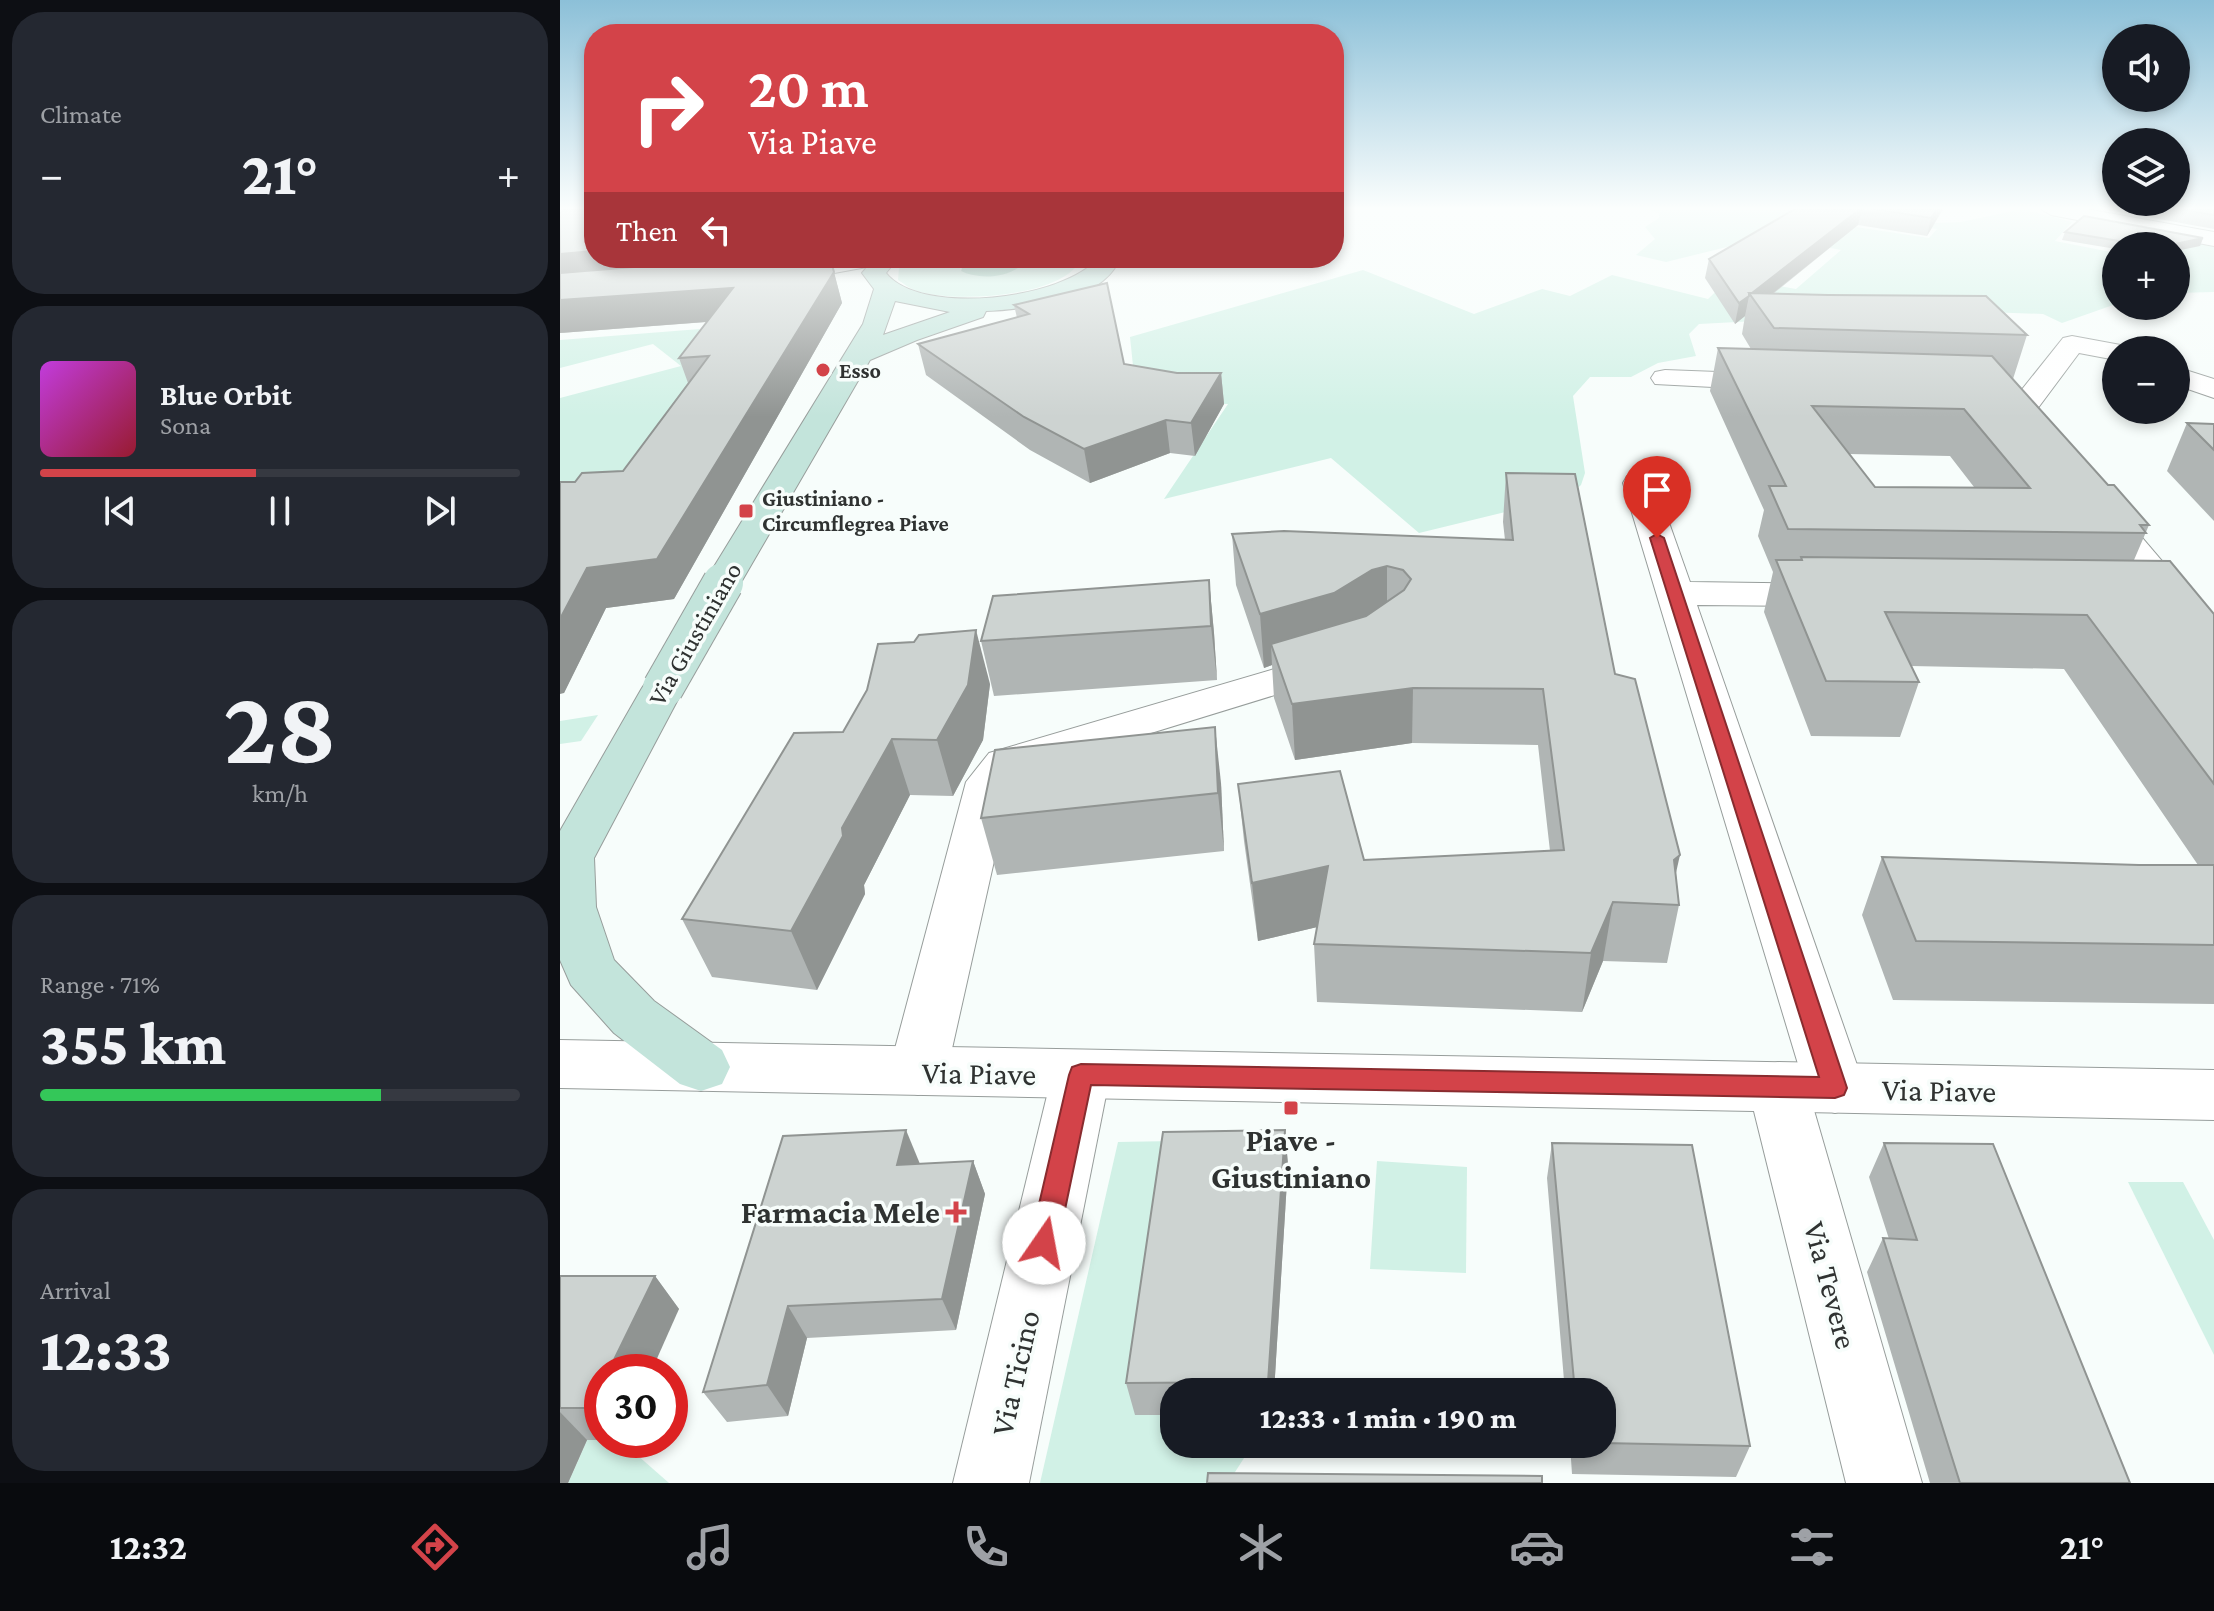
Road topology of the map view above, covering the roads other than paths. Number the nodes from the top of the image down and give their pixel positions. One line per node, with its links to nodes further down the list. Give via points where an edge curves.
1 (753, 278): 4 (street)
2 (875, 278): 5 (main road, Via Giustiniano)
3 (1090, 278): 6 (main road)
4 (745, 279)
5 (885, 291): 6 (main road, via 935,303); 8 (main road, Via Giustiniano)
6 (1007, 302): 8 (main road)
7 (2102, 349): 17 (street, via 2072,344 2020,390 2019,412)
8 (860, 355): 20 (main road, Via Giustiniano, bridge, via 723,583)
9 (1665, 378): 11 (street)
10 (2190, 380): 12 (street)
11 (1804, 383)
12 (2214, 389)
13 (1639, 483): 14 (street, Via Tevere)
14 (1675, 593): 15 (street); 25 (street, Via Tevere)
15 (1862, 595)
16 (2127, 598): 17 (street)
17 (2174, 599): 18 (street)
18 (2214, 647)
19 (1364, 650): 23 (street, via 1005,763 989,782)
20 (565, 867): 22 (main road, via 570,907 590,970 634,1017)
21 (560, 1064): 22 (street, Via Piave)
22 (701, 1067): 23 (street, Via Piave)
23 (918, 1071): 24 (street, Via Piave)
24 (1081, 1075): 25 (street, Via Piave); 27 (street, Via Ticino)
25 (1806, 1087): 26 (street, Via Piave); 28 (street, Via Tevere)
26 (2214, 1095)
27 (991, 1483)
28 (1884, 1483)

